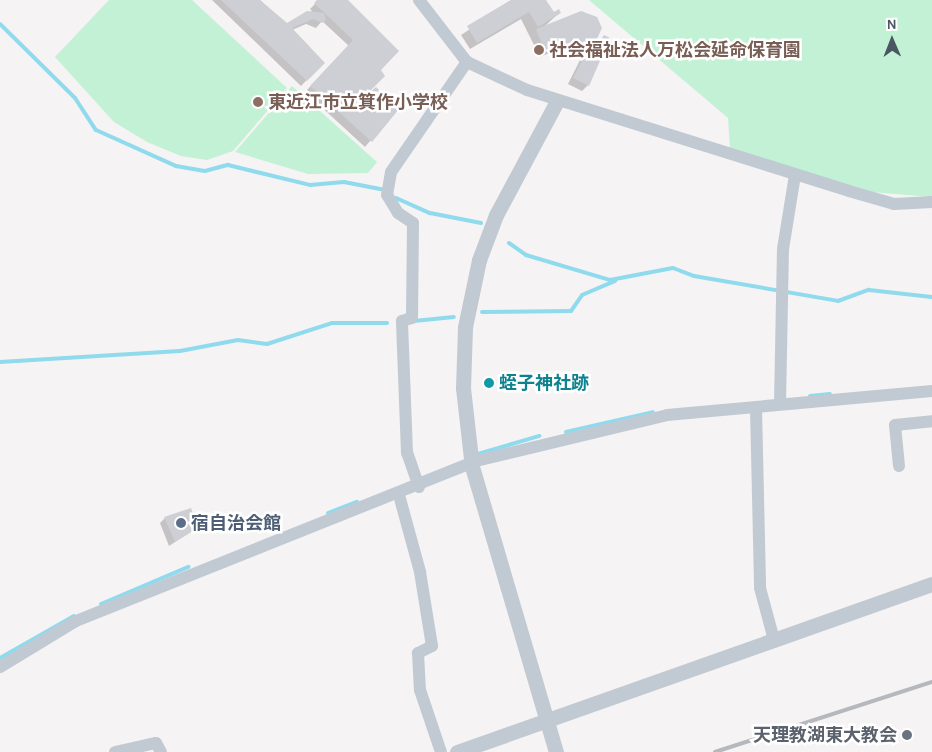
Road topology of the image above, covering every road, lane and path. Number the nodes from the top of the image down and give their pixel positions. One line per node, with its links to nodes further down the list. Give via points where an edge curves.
1 (419, 0): 2 (street)
2 (467, 62): 3 (street); 12 (street, via 391,172 387,195 398,213 414,223 412,318 402,321 407,452)
3 (556, 101): 4 (street); 10 (street, via 496,215 470,293 463,388)
4 (795, 175): 5 (street, via 894,204); 7 (street, via 782,285)
5 (932, 202)
6 (932, 391): 7 (street)
7 (780, 404): 8 (street)
8 (756, 408): 10 (street, via 667,415); 15 (street, via 760,588)
9 (932, 421): 11 (street, via 895,425)
10 (471, 464): 12 (street); 17 (street)
11 (899, 466)
12 (419, 487): 13 (street)
13 (399, 496): 16 (street, via 76,621); 20 (street, via 420,572 432,646 418,653 420,690)
14 (932, 584): 15 (street)
15 (774, 640): 17 (street)
16 (0, 667)
17 (546, 721): 21 (street); 22 (street)
18 (115, 752): 19 (street, via 156,743)
19 (161, 752)
20 (441, 752)
21 (457, 752)
22 (556, 752)

